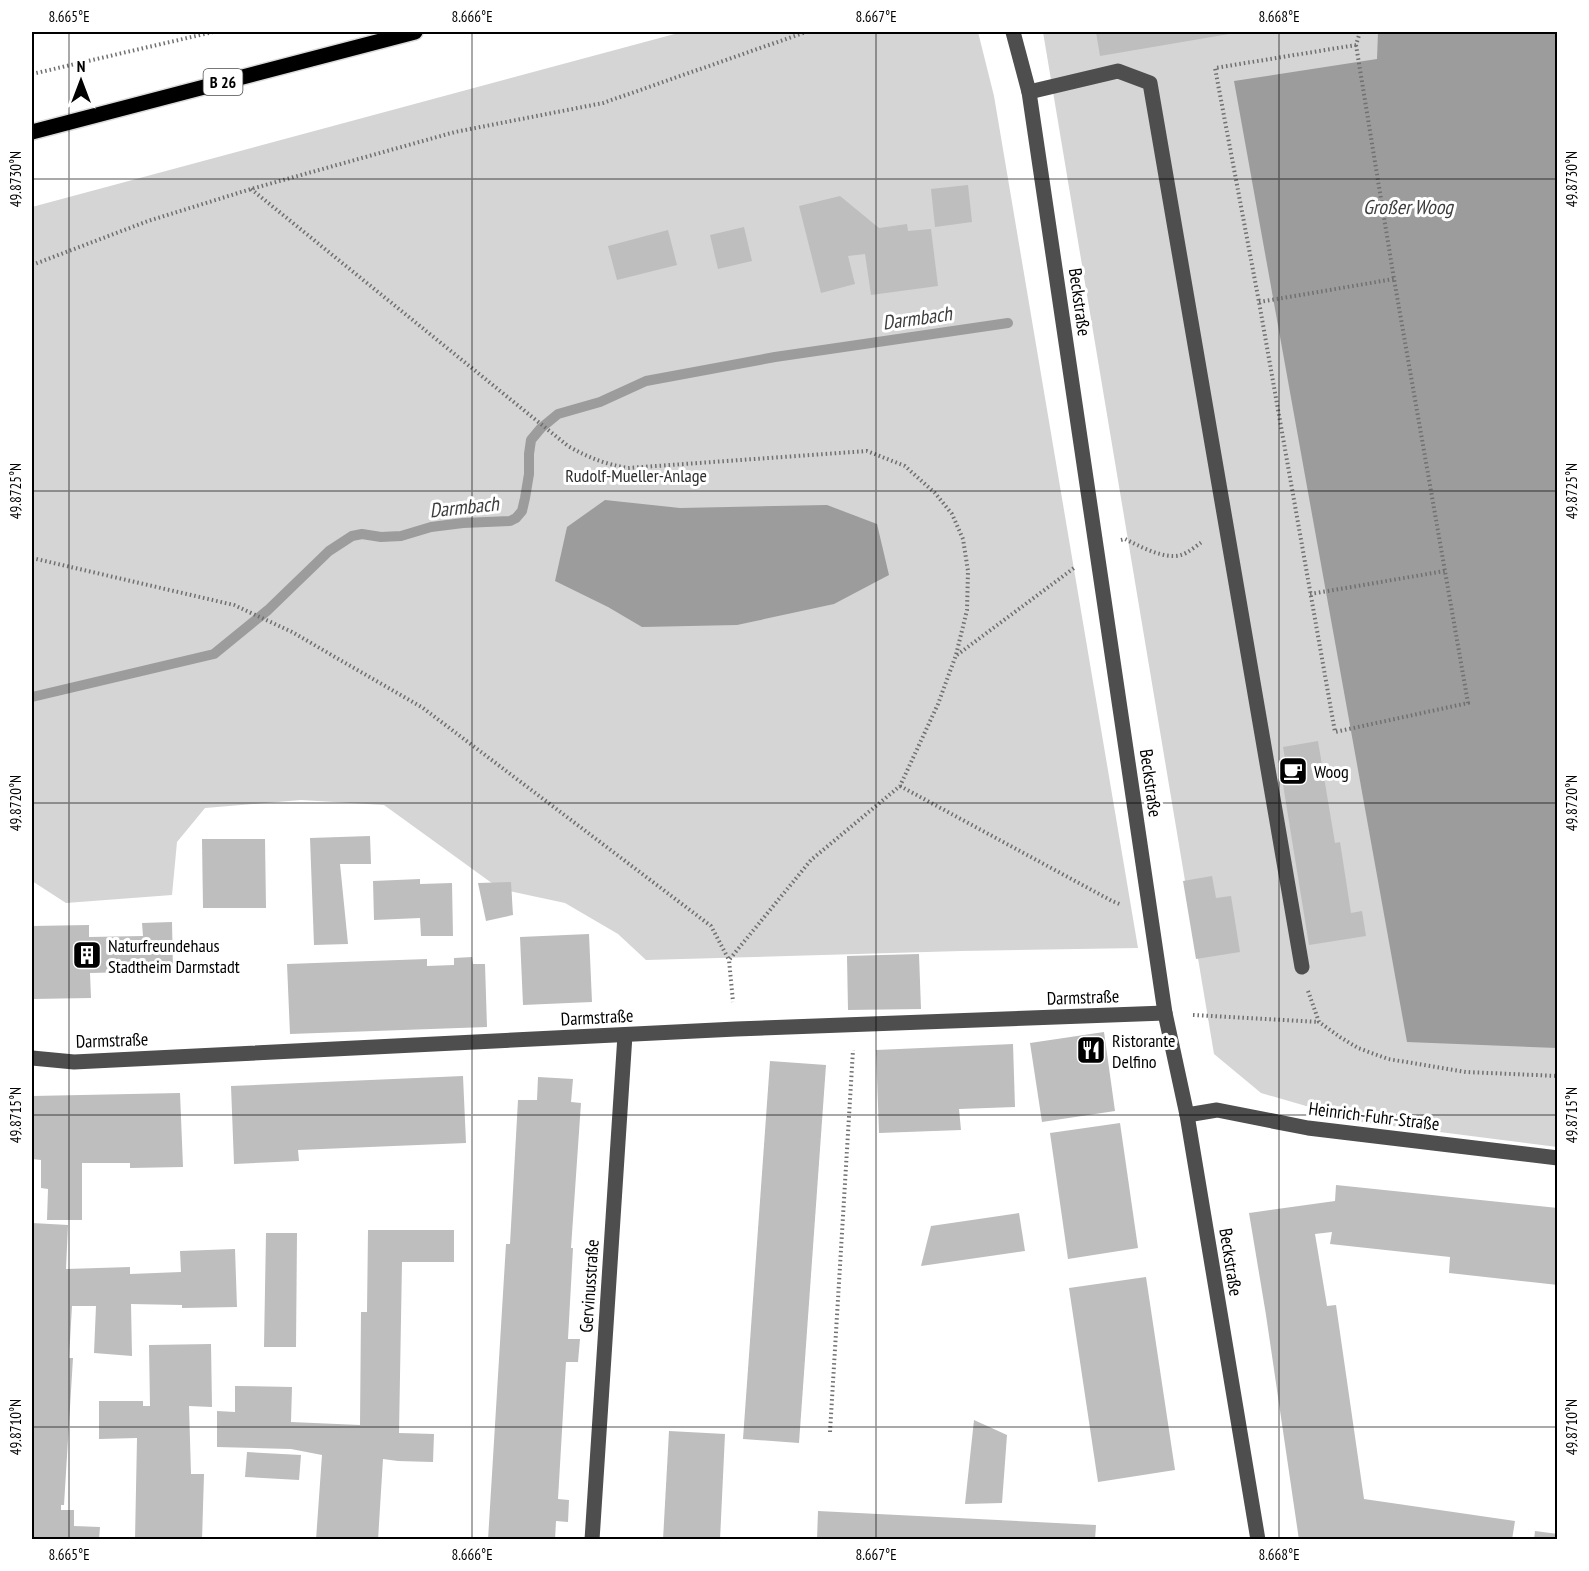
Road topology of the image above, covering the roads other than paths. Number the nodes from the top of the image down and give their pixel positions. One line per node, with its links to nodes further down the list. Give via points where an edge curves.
1 (415, 32): 4 (main road, B 26)
2 (1013, 32): 3 (street, Beckstraße)
3 (1029, 92): 5 (street, via 1118,71 1150,83); 6 (street, Beckstraße)
4 (32, 132)
5 (1302, 967)
6 (1165, 1013): 7 (street, Darmstraße); 9 (street, Beckstraße)
7 (625, 1035): 8 (street, Darmstraße, via 74,1062); 11 (street, Gervinusstraße)
8 (32, 1058)
9 (1187, 1115): 10 (street, Heinrich-Fuhr-Straße, via 1217,1110 1308,1128); 12 (street, Beckstraße)
10 (1557, 1158)
11 (592, 1539)
12 (1258, 1539)

